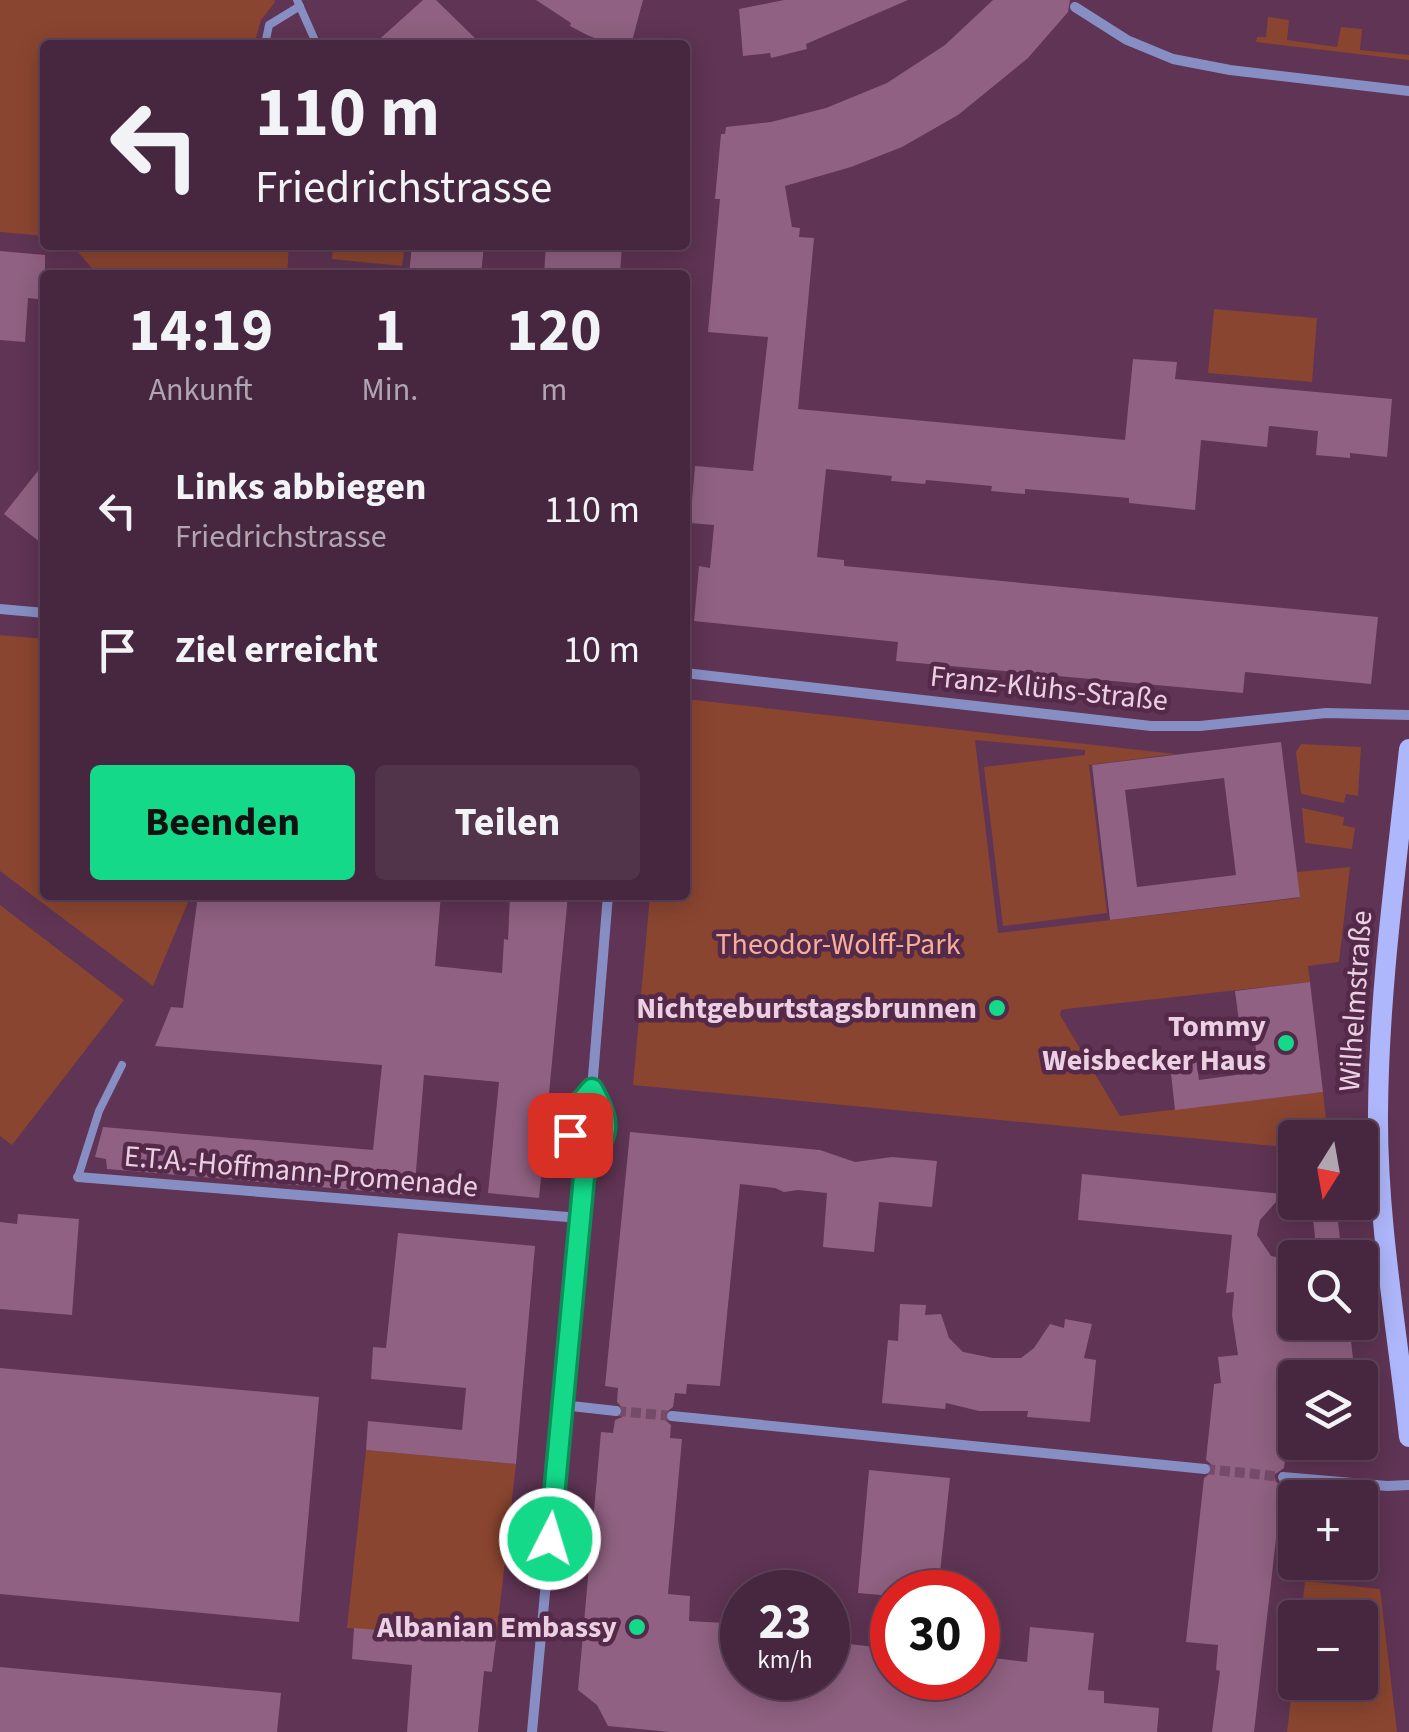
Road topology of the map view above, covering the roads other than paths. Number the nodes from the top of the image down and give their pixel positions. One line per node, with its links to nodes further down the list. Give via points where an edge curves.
1 (298, 3): 3 (lane, via 269,24); 4 (lane)
2 (1075, 7): 5 (street, via 1173,59)
3 (266, 40)
4 (315, 40)
5 (1409, 91)
6 (0, 609): 7 (street)
7 (40, 612)
8 (690, 674): 9 (street, Franz-Klühs-Straße, via 1152,726 1326,713)
9 (1409, 715)
10 (1409, 749): 20 (main road, Wilhelmstraße, via 1384,969 1378,1114)
11 (608, 900): 13 (street)
12 (122, 1064): 15 (lane)
13 (592, 1089): 14 (street, via 607,1118 605,1138); 14 (street, via 572,1112 570,1135)
14 (585, 1166): 16 (street)
15 (78, 1178): 16 (street, E.T.A.-Hoffmann-Promenade)
16 (580, 1218): 17 (street)
17 (562, 1406): 18 (street); 24 (street)
18 (616, 1411)
19 (672, 1416): 21 (street)
20 (1409, 1437)
21 (1205, 1469)
22 (1283, 1478): 23 (street)
23 (1409, 1485)
24 (532, 1732)

